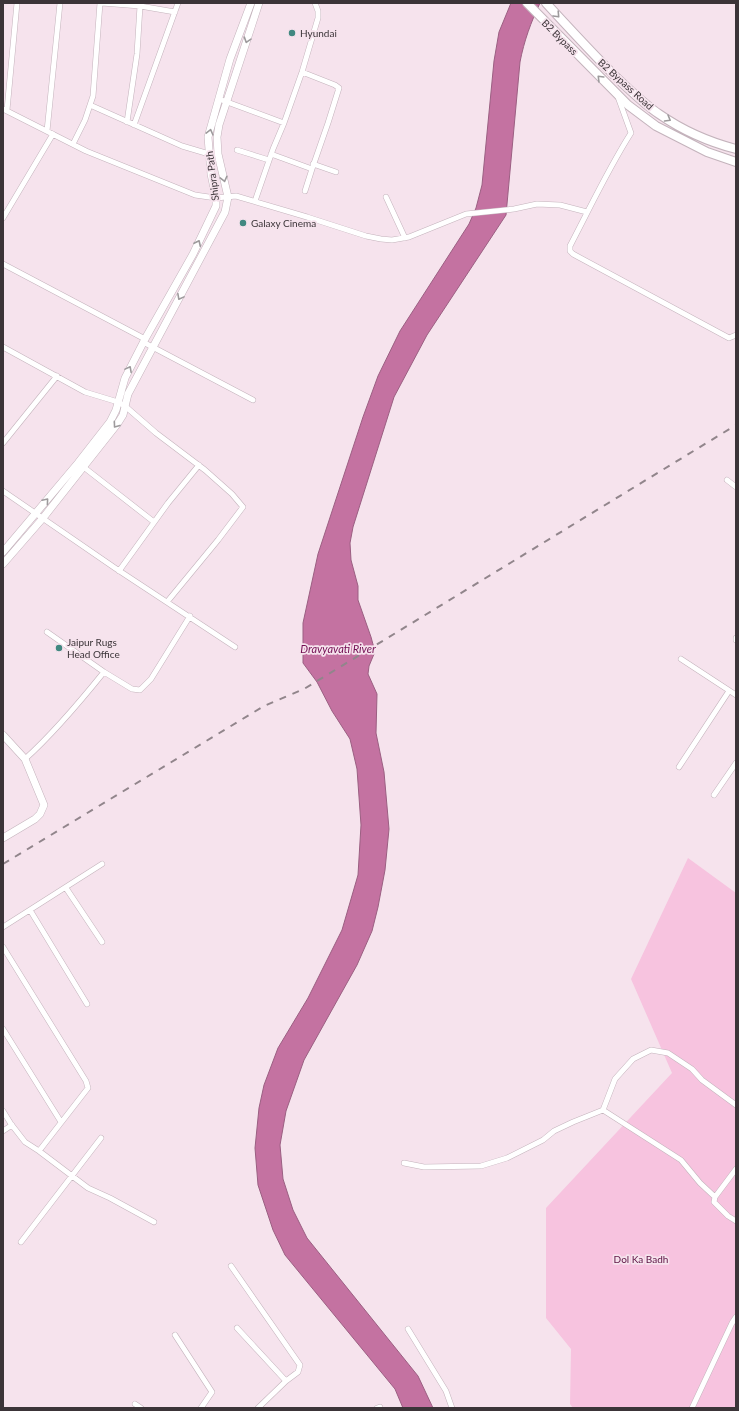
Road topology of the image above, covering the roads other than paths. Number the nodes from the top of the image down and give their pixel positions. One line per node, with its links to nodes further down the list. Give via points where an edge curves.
1 (17, 3): 13 (street)
2 (60, 3): 23 (street)
3 (101, 3): 10 (street); 18 (street, via 93,96)
4 (178, 3): 11 (street)
5 (251, 3): 16 (street, Shipra Path, via 230,59)
6 (259, 3): 17 (street, one-way to 17)
7 (315, 3): 14 (street, via 318,18)
8 (527, 3): 15 (main road, B2 Bypass, one-way to 8)
9 (546, 3): 26 (main road, B2 Bypass Road, one-way to 26, via 587,48 658,114 694,134)
10 (140, 6): 11 (street); 20 (street, via 138,54)
11 (175, 12): 22 (street)
12 (3, 67): 13 (street)
13 (10, 68): 19 (street)
14 (302, 72): 21 (street); 32 (street, via 339,88)
15 (617, 95): 31 (main road, B2 Bypass, via 656,126 707,152); 39 (street, via 631,133)
16 (219, 99): 17 (street); 28 (street, Shipra Path, one-way to 16, via 208,138)
17 (227, 102): 21 (street); 35 (street, one-way to 35, via 217,136 218,154)
18 (90, 105): 20 (street); 25 (street)
19 (5, 109): 23 (street)
20 (127, 122): 22 (street)
21 (284, 123): 29 (street)
22 (134, 125): 28 (street, via 182,146)
23 (47, 131): 24 (street)
24 (53, 134): 25 (street); 40 (street)
25 (73, 144): 37 (street, via 195,195)
26 (736, 149)
27 (236, 150): 30 (street)
28 (210, 154): 37 (street, Shipra Path)
29 (271, 154): 30 (street); 32 (street)
30 (269, 160): 38 (street)
31 (736, 162)
32 (312, 166): 33 (street); 34 (street)
33 (336, 172)
34 (305, 191)
35 (228, 196): 37 (street); 38 (street); 48 (street, one-way to 48, via 225,212)
36 (386, 197): 41 (street)
37 (216, 198): 45 (street, Shipra Path, one-way to 37, via 193,254 216,206)
38 (255, 201): 41 (street, via 366,236 392,240)
39 (587, 212): 41 (street, via 560,205 537,204 466,214); 44 (street, via 570,246 573,254)
40 (3, 218)
41 (405, 238)
42 (3, 264): 45 (street)
43 (736, 335): 44 (street)
44 (730, 338): 46 (street)
45 (144, 340): 48 (street); 51 (street, Shipra Path, one-way to 45, via 125,378)
46 (736, 342)
47 (3, 347): 49 (street)
48 (153, 348): 50 (street); 52 (street, via 128,394)
49 (57, 376): 51 (street, via 86,392); 53 (street)
50 (253, 400)
51 (118, 402): 52 (street); 54 (street, Shipra Path, via 110,422)
52 (125, 406): 54 (street, one-way to 54, via 118,423); 55 (street)
53 (3, 443)
54 (81, 465): 59 (street, one-way to 54); 60 (street); 61 (street)
55 (199, 465): 61 (street); 65 (street, via 243,506)
56 (727, 480): 57 (street)
57 (736, 487)
58 (3, 491): 59 (street)
59 (36, 513): 60 (street); 62 (street)
60 (43, 518): 63 (street); 64 (street)
61 (154, 522): 64 (street)
62 (3, 552)
63 (3, 564)
64 (119, 571): 65 (street)
65 (167, 602): 66 (street)
66 (190, 616): 68 (street); 70 (street, via 151,679 140,690 132,689)
67 (48, 632): 70 (street)
68 (235, 647)
69 (681, 659): 71 (street)
70 (104, 672): 74 (street, via 46,740)
71 (729, 691): 72 (street); 76 (street)
72 (736, 696)
73 (3, 735): 74 (street)
74 (25, 759): 78 (street, via 44,805 35,819)
75 (736, 763): 77 (street)
76 (679, 767)
77 (714, 795)
78 (3, 838)
79 (102, 864): 80 (street)
80 (66, 888): 81 (street); 83 (street)
81 (30, 910): 82 (street); 85 (street)
82 (3, 927)
83 (102, 942)
84 (3, 947): 90 (street, via 86,1081 88,1088)
85 (87, 1004)
86 (3, 1029): 90 (street)
87 (736, 1105): 88 (street, via 702,1080 692,1068 668,1052 651,1050 633,1058 615,1079)
88 (603, 1110): 95 (street, via 560,1128 543,1140 507,1158 481,1166 424,1167); 98 (street, via 681,1160)
89 (3, 1111): 91 (street)
90 (61, 1122): 94 (street)
91 (12, 1125): 92 (street); 94 (street, via 25,1142)
92 (3, 1131)
93 (101, 1138): 97 (street)
94 (39, 1151): 97 (street)
95 (404, 1163)
96 (736, 1169): 98 (street)
97 (72, 1176): 101 (street, via 88,1188); 102 (street)
98 (715, 1198): 100 (street, via 714,1202)
99 (736, 1218): 100 (street)
100 (736, 1221)
101 (154, 1222)
102 (21, 1242)
103 (231, 1266): 108 (street, via 300,1365 298,1372)
104 (736, 1317): 114 (street)
105 (237, 1328): 108 (street)
106 (408, 1329): 113 (street, via 446,1391)
107 (175, 1336): 111 (street, via 212,1392)
108 (286, 1381): 112 (street)
109 (135, 1404): 110 (street)
110 (141, 1408)
111 (201, 1408)
112 (258, 1408)
113 (452, 1408)
114 (692, 1408)

